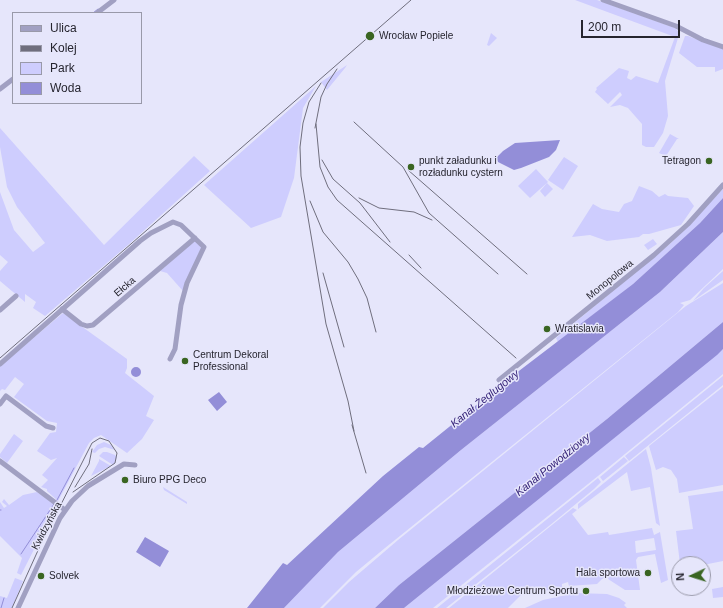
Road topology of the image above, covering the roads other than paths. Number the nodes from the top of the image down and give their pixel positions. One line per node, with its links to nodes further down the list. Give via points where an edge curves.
1 (114, 0): 3 (street)
2 (603, 0): 4 (street, via 684,29 703,40)
3 (98, 12)
4 (723, 47)
5 (12, 80): 6 (street)
6 (0, 89)
7 (723, 185): 14 (street, Monopolowa, via 688,224 654,256)
8 (195, 238): 10 (street, via 176,222 151,233); 10 (street, Ełcka, via 93,325 81,324); 12 (street, via 204,246 204,251 187,282)
9 (16, 296): 11 (street)
10 (62, 309): 13 (street)
11 (0, 310)
12 (170, 359)
13 (0, 364)
14 (499, 380)
15 (0, 404): 16 (street, via 6,396 46,426)
16 (53, 428)
17 (0, 461): 19 (street)
18 (135, 465): 19 (street, Kwidzyńska, via 125,463 114,470 80,493)
19 (65, 510): 20 (street, Kwidzyńska)
20 (18, 608)

